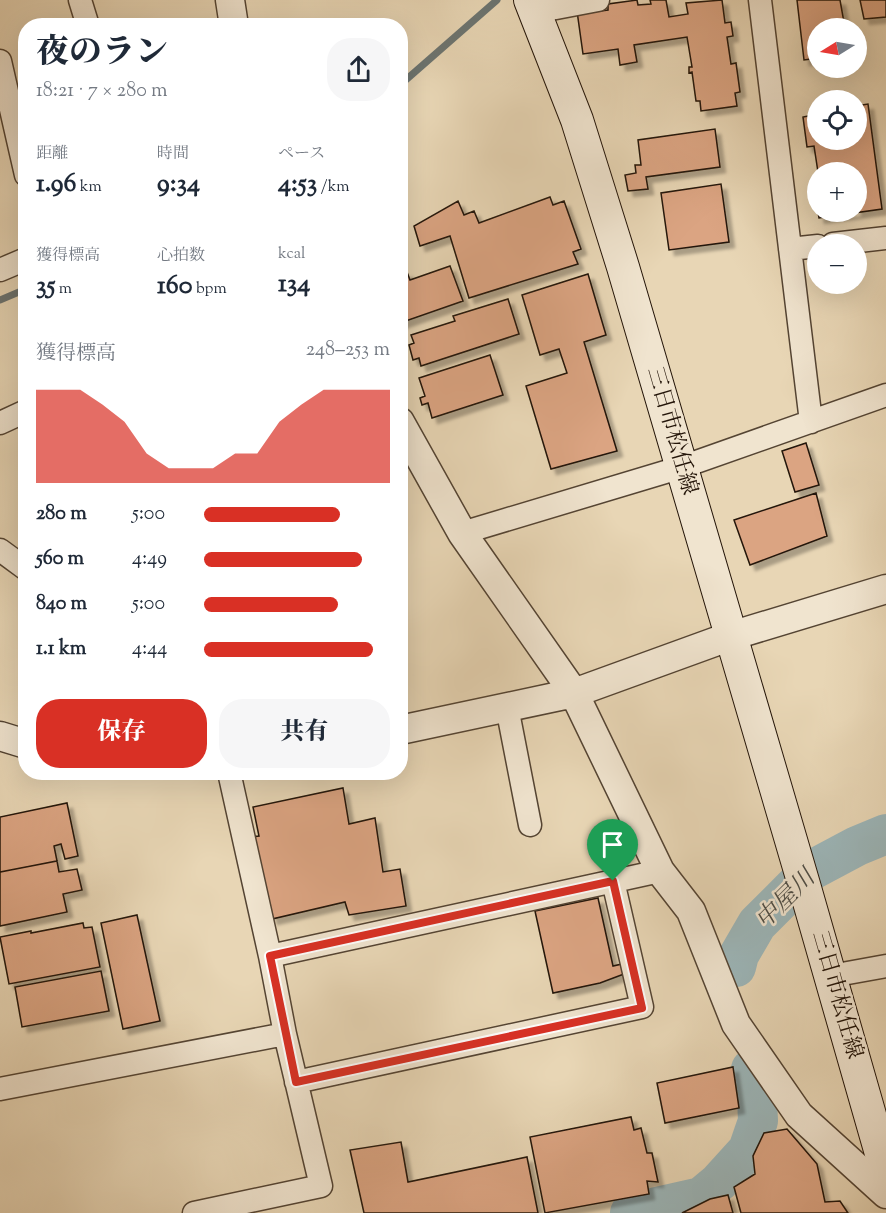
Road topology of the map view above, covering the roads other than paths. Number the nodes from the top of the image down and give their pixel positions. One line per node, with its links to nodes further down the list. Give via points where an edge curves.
1 (80, 0): 6 (street)
2 (230, 0): 7 (street)
3 (598, 0): 5 (street)
4 (760, 0): 13 (street)
5 (533, 6): 21 (main road, 三日市松任線, via 577,120)
6 (86, 18)
7 (233, 18)
8 (0, 61): 9 (street)
9 (18, 140)
10 (886, 238): 11 (street)
11 (867, 240)
12 (807, 247): 13 (street)
13 (790, 249): 18 (street)
14 (18, 262): 15 (street)
15 (0, 270)
16 (886, 395): 18 (street)
17 (18, 415): 19 (street)
18 (811, 422): 21 (street)
19 (0, 423)
20 (408, 436): 22 (street)
21 (682, 467): 22 (street); 26 (main road, 三日市松任線)
22 (462, 533): 27 (street)
23 (0, 550): 24 (street)
24 (18, 563)
25 (886, 589): 26 (street)
26 (731, 636): 27 (street); 36 (main road, 三日市松任線)
27 (574, 693): 28 (street); 32 (street)
28 (507, 707): 29 (street); 31 (street)
29 (408, 724)
30 (231, 780): 34 (street)
31 (530, 825)
32 (660, 871): 33 (street); 41 (street, via 692,911 736,1024 799,1114)
33 (613, 881): 34 (street); 38 (street, via 642,1008)
34 (270, 956): 37 (street)
35 (886, 966): 36 (street)
36 (831, 976): 40 (main road, 三日市松任線)
37 (285, 1034): 38 (street); 39 (street)
38 (296, 1082): 42 (street, via 321,1186)
39 (0, 1089)
40 (886, 1171)
41 (886, 1194)
42 (194, 1213)

